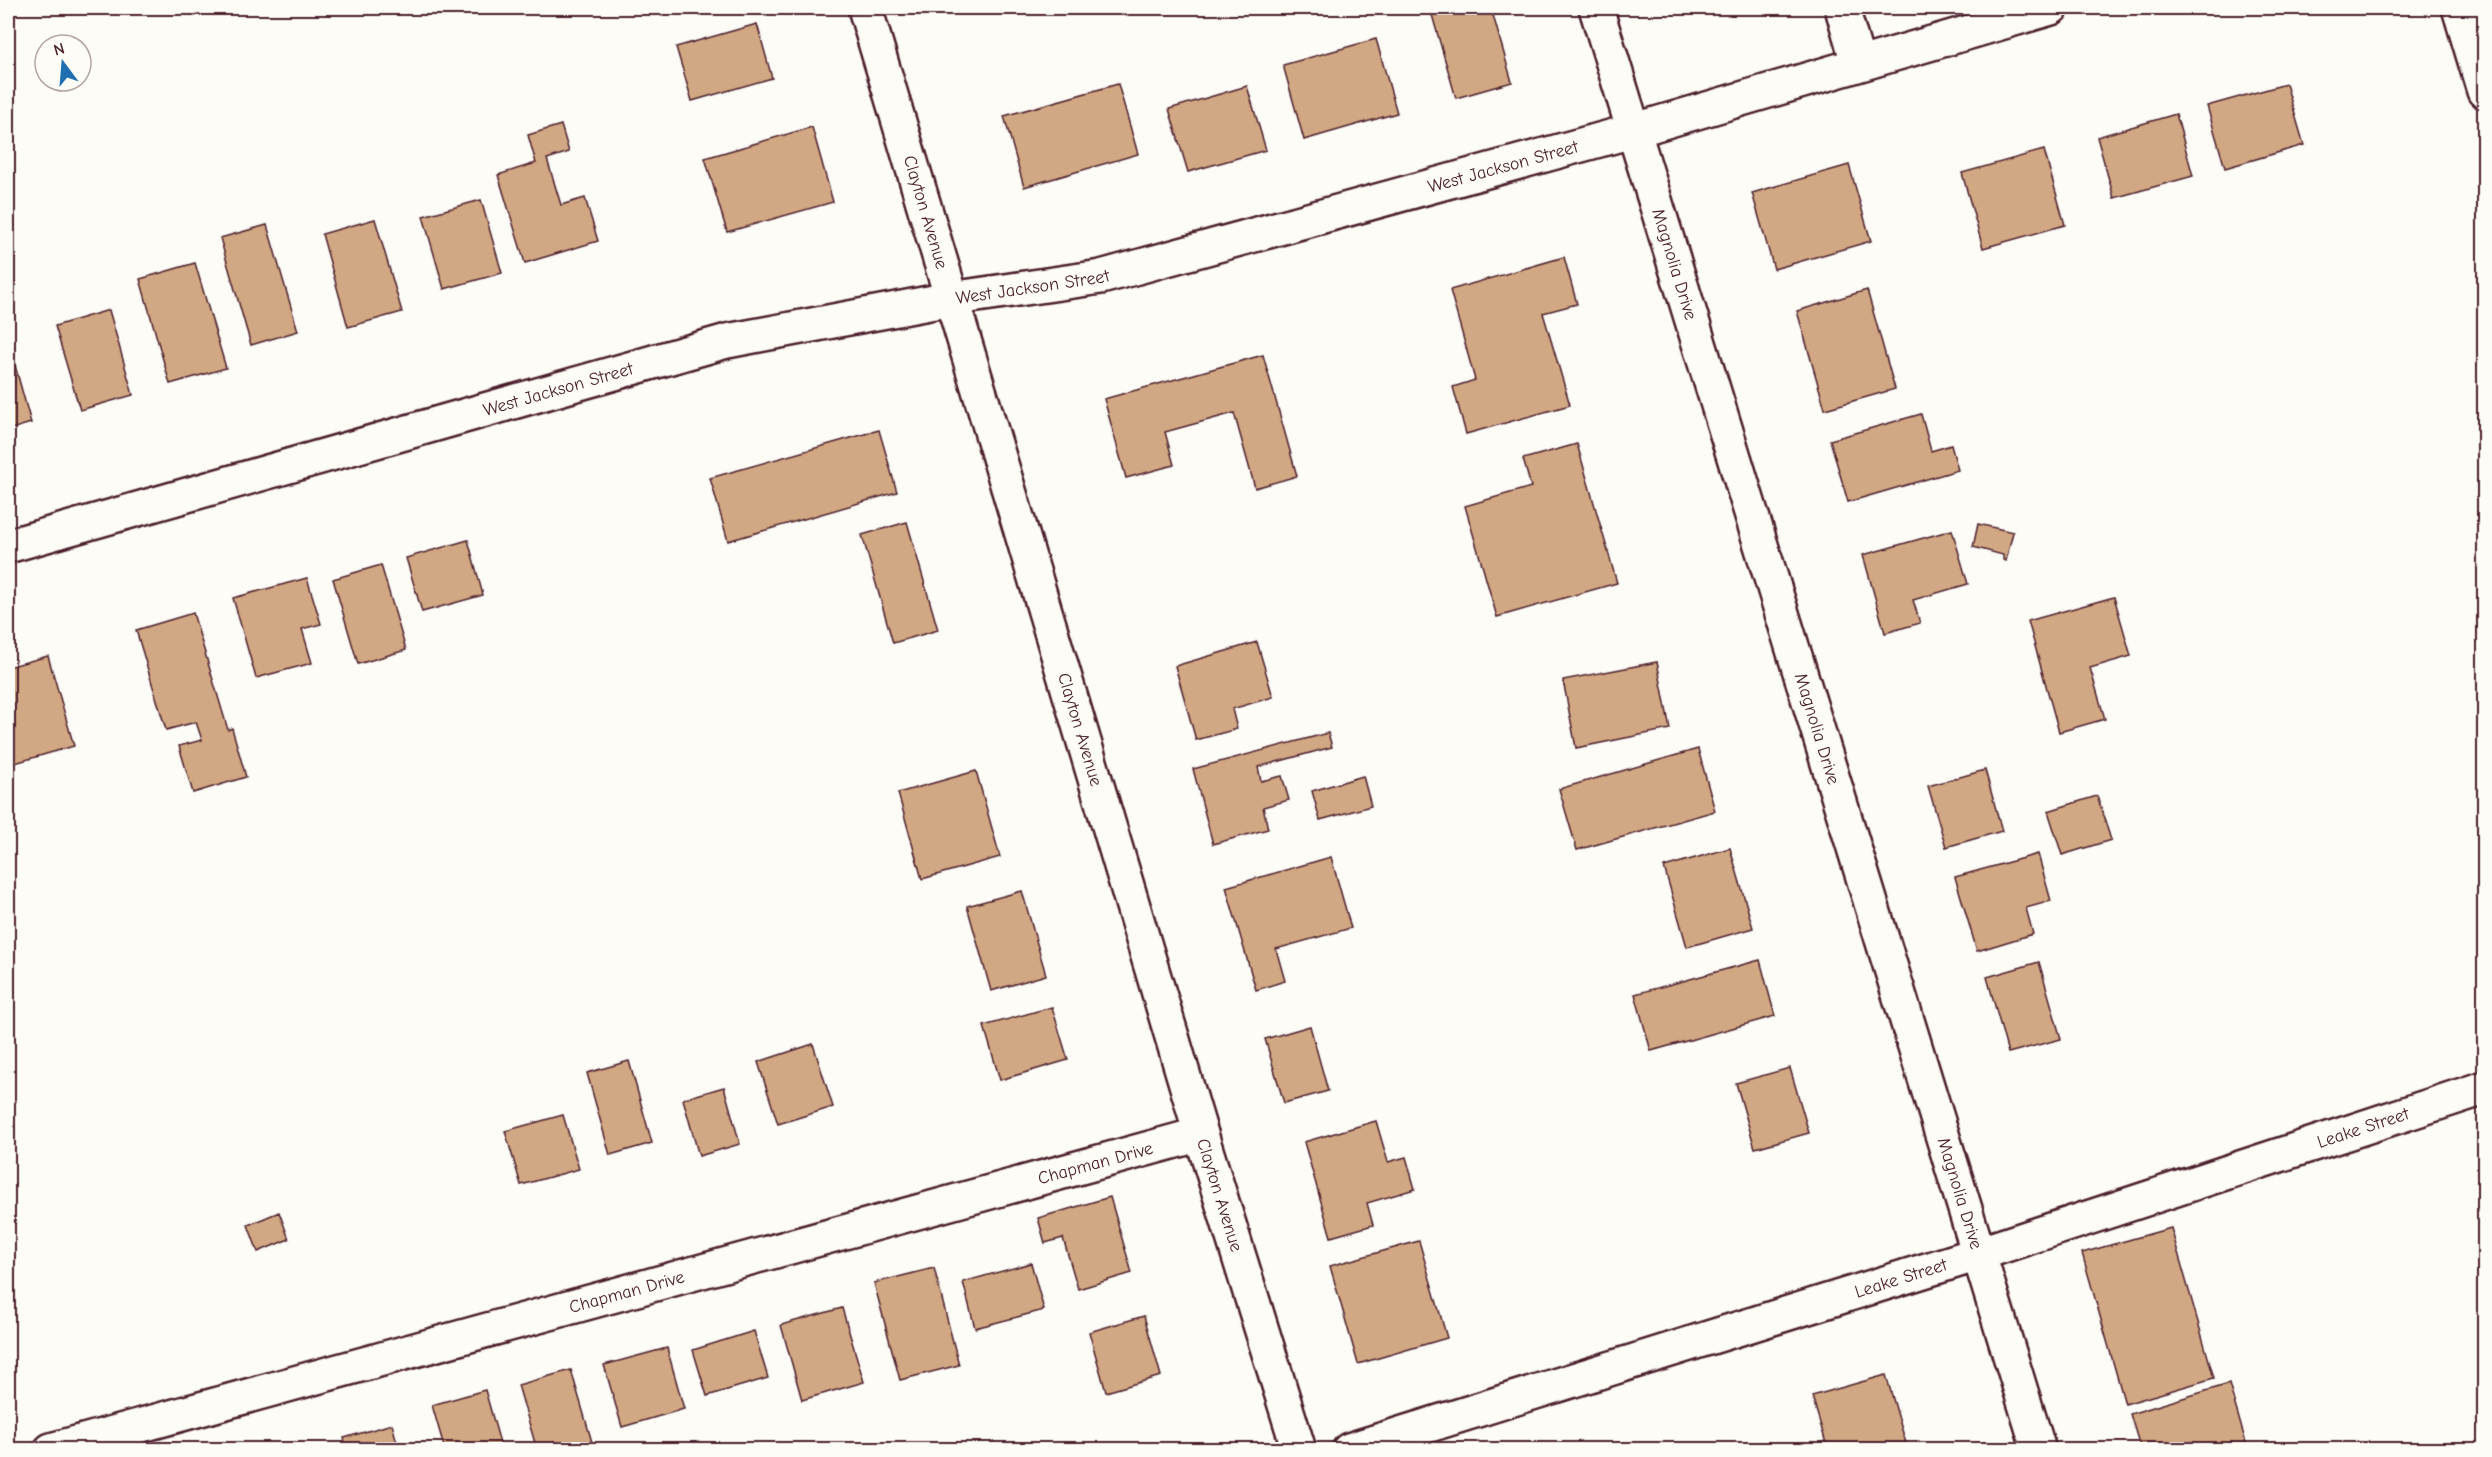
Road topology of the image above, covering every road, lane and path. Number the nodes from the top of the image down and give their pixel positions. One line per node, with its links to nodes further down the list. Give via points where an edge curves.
1 (865, 8): 9 (street, Clayton Avenue)
2 (1596, 8): 8 (street, Magnolia Drive)
3 (1842, 8): 6 (street)
4 (2051, 8): 6 (street, West Jackson Street)
5 (2459, 8): 7 (street)
6 (1858, 63): 8 (street, West Jackson Street)
7 (2484, 91)
8 (1632, 131): 9 (street, West Jackson Street, via 1101,277); 13 (street, Magnolia Drive)
9 (950, 299): 10 (street, West Jackson Street, via 727,340); 12 (street, Clayton Avenue)
10 (8, 546)
11 (2484, 1088): 13 (street, Leake Street)
12 (1201, 1134): 14 (street, Chapman Drive); 15 (street, Clayton Avenue)
13 (1978, 1254): 16 (street, Leake Street); 17 (street, Magnolia Drive)
14 (51, 1449)
15 (1299, 1449)
16 (1349, 1449)
17 (2039, 1449)

